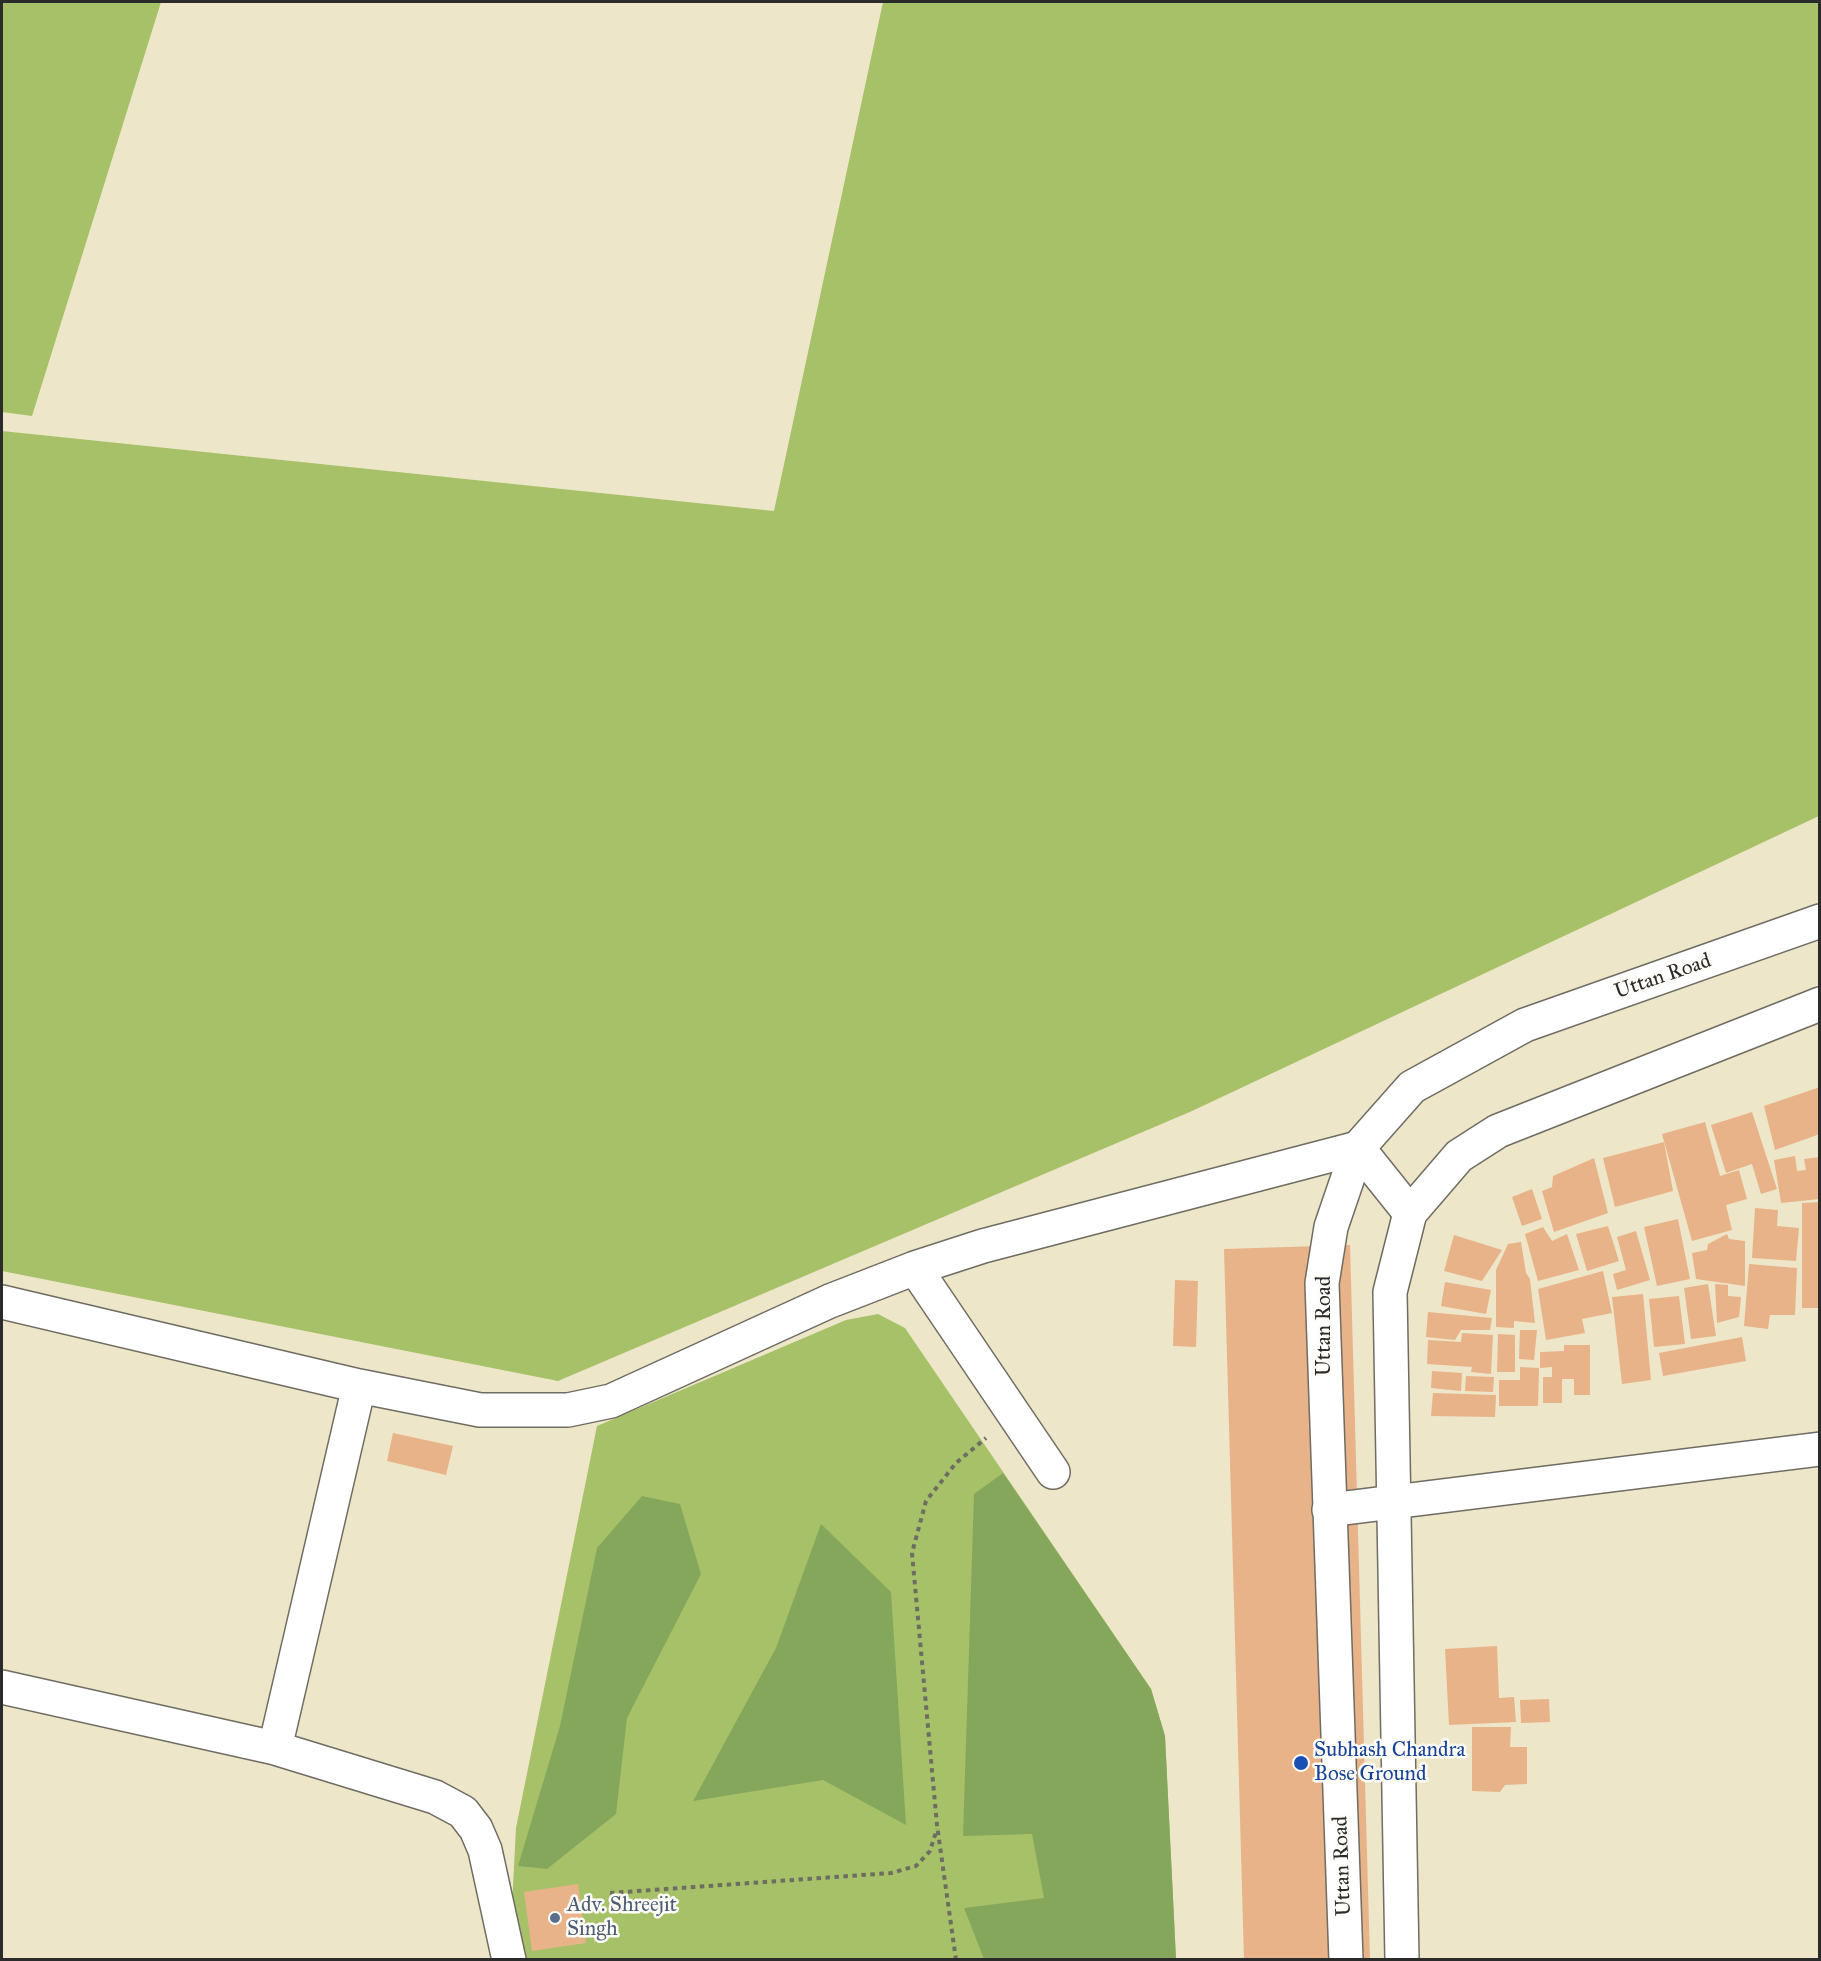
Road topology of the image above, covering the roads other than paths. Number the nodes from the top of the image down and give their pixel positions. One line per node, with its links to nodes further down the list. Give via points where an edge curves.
1 (1820, 921): 3 (main road, Uttan Road, via 1525,1025 1412,1087)
2 (1820, 1004): 4 (main road, via 1498,1131 1459,1156)
3 (1358, 1148): 4 (main road); 5 (main road, via 982,1246); 11 (main road, Uttan Road, via 1331,1227 1322,1283)
4 (1410, 1213): 10 (main road, via 1390,1292)
5 (915, 1268): 7 (main road, via 830,1301 611,1401 568,1410 480,1410); 9 (main road)
6 (2, 1302): 7 (main road)
7 (359, 1386): 13 (main road)
8 (1820, 1449): 10 (main road)
9 (1053, 1472)
10 (1393, 1503): 11 (main road); 16 (main road)
11 (1329, 1510): 15 (main road, Uttan Road)
12 (2, 1687): 13 (main road)
13 (275, 1748): 14 (main road, via 435,1797 463,1812 485,1850)
14 (509, 1959)
15 (1347, 1959)
16 (1402, 1959)

